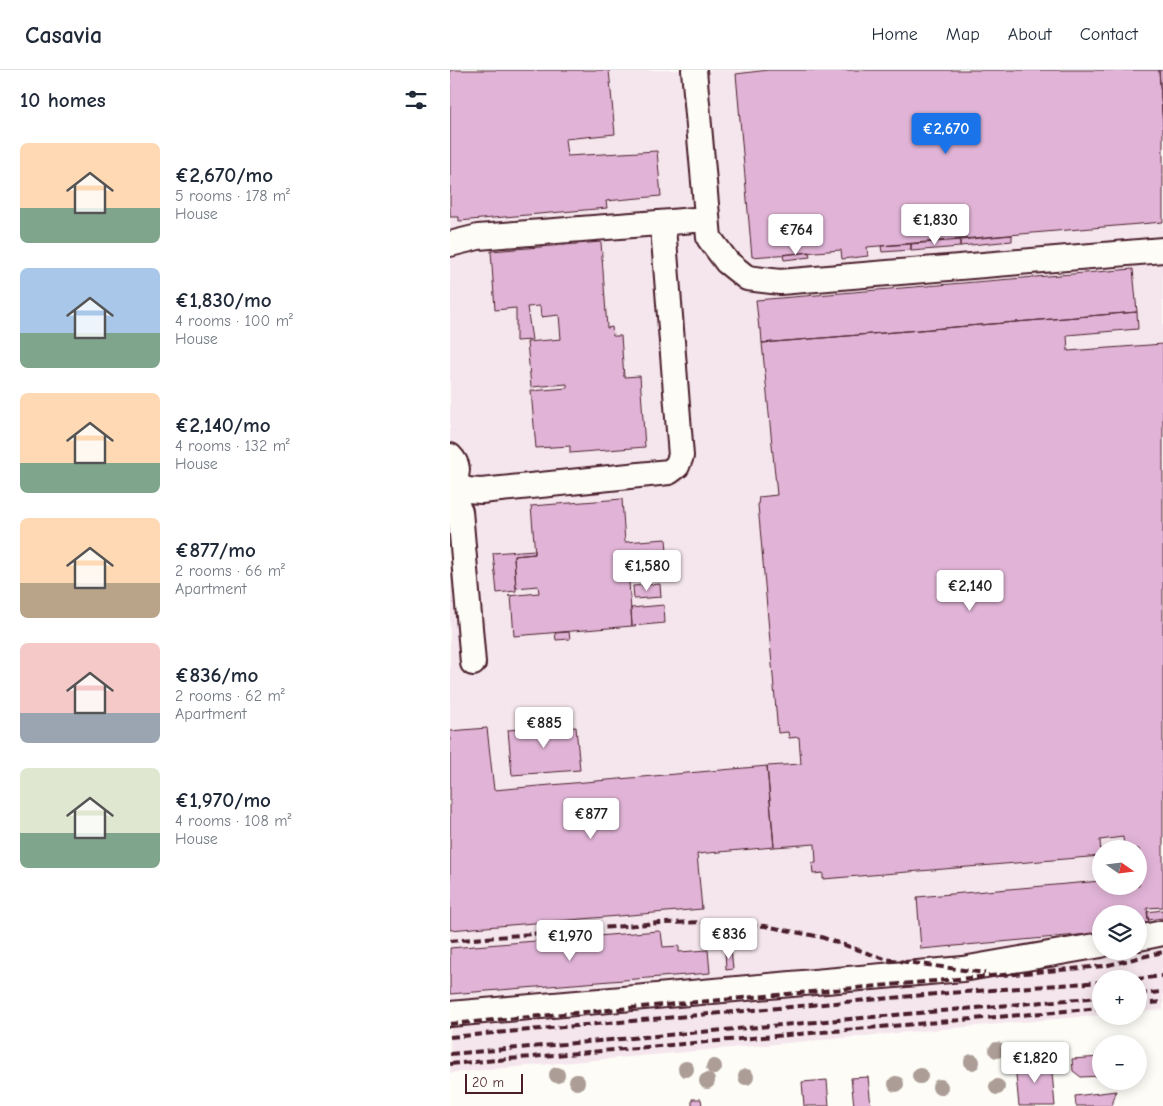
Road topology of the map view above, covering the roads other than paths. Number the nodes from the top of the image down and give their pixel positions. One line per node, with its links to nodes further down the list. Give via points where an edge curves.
1 (694, 70): 2 (lane)
2 (705, 219): 3 (lane); 5 (lane, via 709,238 727,262 747,278 780,282)
3 (670, 222): 4 (lane, via 478,238); 7 (lane, via 663,231 680,418 681,456 677,466 668,472 481,491)
4 (450, 244)
5 (1163, 250)
6 (450, 456): 7 (lane, via 458,471)
7 (451, 487): 8 (lane, via 460,511)
8 (473, 664)
9 (1163, 933): 10 (lane)
10 (1147, 936)
11 (1092, 947): 12 (lane, via 963,969)
12 (450, 1014)

